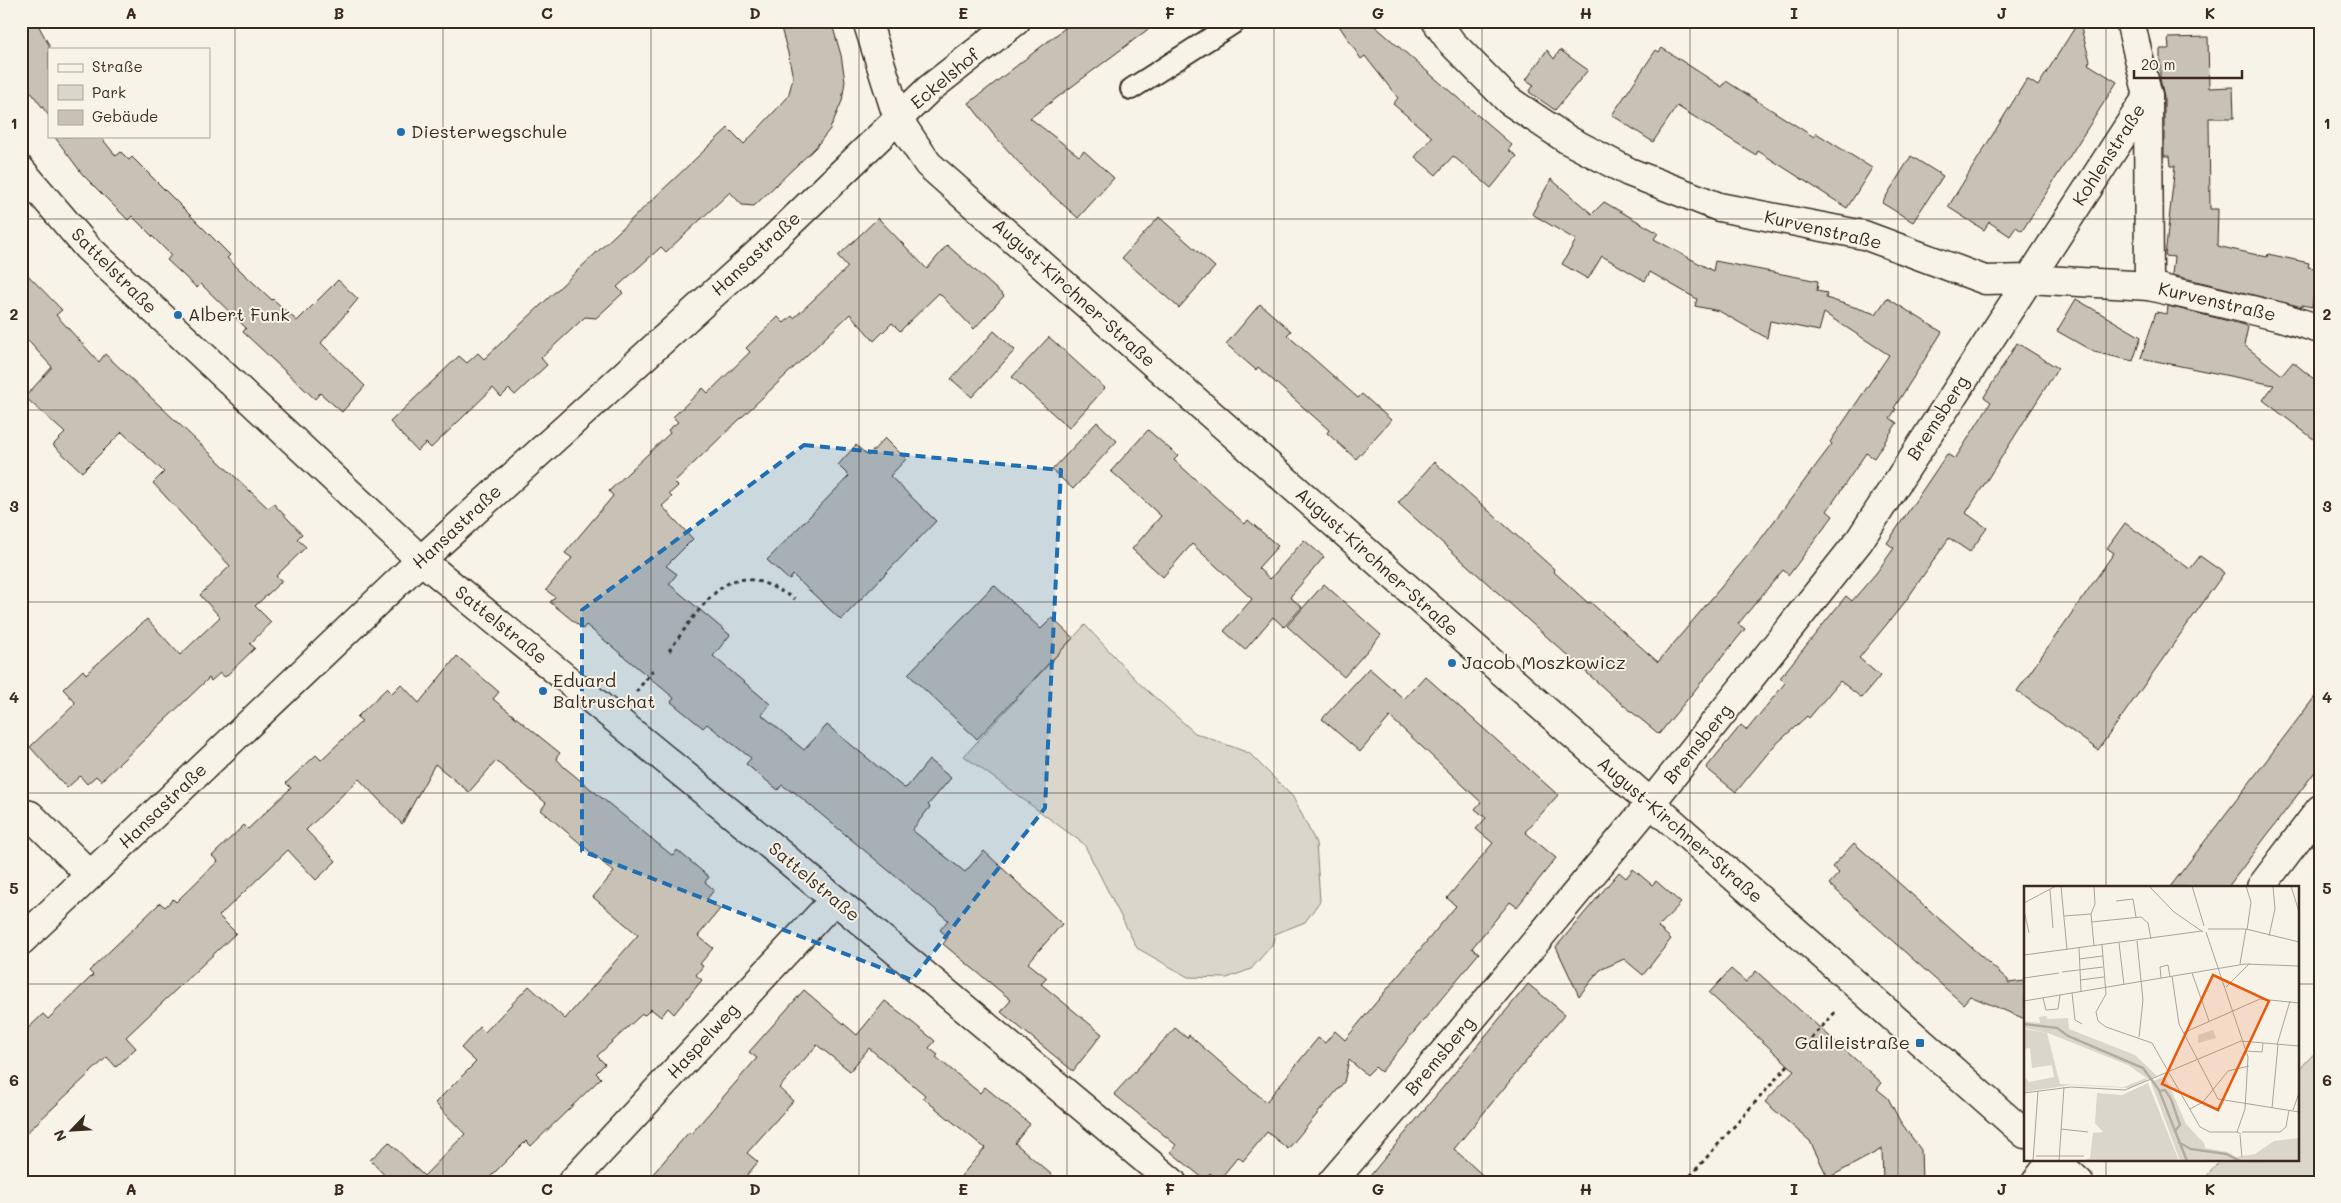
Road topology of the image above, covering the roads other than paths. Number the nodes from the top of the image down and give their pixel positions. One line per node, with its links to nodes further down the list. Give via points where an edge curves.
1 (867, 21): 8 (street, August-Kirchner-Straße)
2 (1016, 21): 8 (street, Eckelshof, via 929,89)
3 (1237, 21): 6 (lane)
4 (1436, 21): 10 (street, Kurvenstraße, via 1451,42 1508,100 1568,140 1628,172 1719,207 1864,235 1985,280)
5 (2130, 21): 7 (street, Kohlenstraße)
6 (1131, 89)
7 (2148, 96): 10 (street, Kohlenstraße); 11 (street)
8 (898, 119): 13 (street, Hansastraße, via 767,245); 14 (street, August-Kirchner-Straße, via 928,164)
9 (21, 170): 13 (street, Sattelstraße, via 87,247)
10 (2028, 279): 11 (street, Kurvenstraße); 14 (street, Bremsberg, via 1860,541)
11 (2149, 286): 12 (street, Kurvenstraße)
12 (2320, 329)
13 (421, 560): 17 (street, Hansastraße); 19 (street, Sattelstraße)
14 (1650, 804): 21 (street, August-Kirchner-Straße); 26 (street, Bremsberg)
15 (2320, 809): 18 (street)
16 (21, 813): 17 (street, via 30,815)
17 (90, 875): 20 (street, Hansastraße)
18 (2262, 886)
19 (834, 900): 24 (street, Haspelweg); 25 (street, Sattelstraße)
20 (21, 941)
21 (2024, 1133)
22 (2052, 1160): 27 (street)
23 (2054, 1160): 28 (street)
24 (572, 1182)
25 (1172, 1182)
26 (1332, 1182)
27 (2036, 1182)
28 (2079, 1182)

